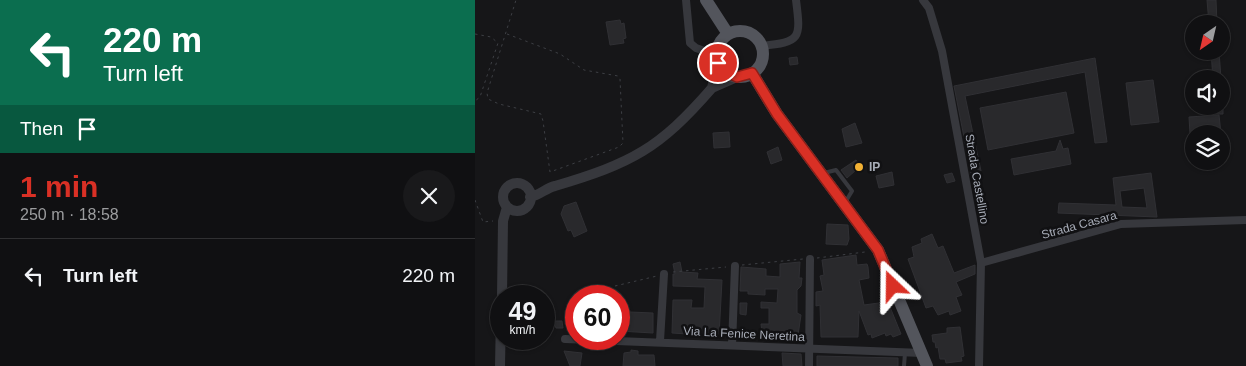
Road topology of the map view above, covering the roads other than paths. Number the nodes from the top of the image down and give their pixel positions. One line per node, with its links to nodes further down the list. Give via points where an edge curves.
1 (686, 0): 7 (street, via 690,43)
2 (706, 0): 5 (main road)
3 (796, 0): 6 (street, via 797,35 789,43)
4 (923, 0): 15 (street, Strada Castellino, via 929,8 942,51)
5 (728, 34): 6 (main road, via 741,30 748,32); 7 (main road, via 719,42)
6 (761, 46): 8 (main road, via 761,61)
7 (717, 59): 9 (main road, via 723,70); 10 (street)
8 (752, 73): 9 (main road); 25 (main road, via 777,114 878,250)
9 (737, 77): 10 (street)
10 (712, 88): 11 (street, via 671,131 641,154 600,173)
11 (529, 193): 12 (street, via 524,209 515,211); 12 (street, via 516,183 507,186 503,194)
12 (507, 207): 18 (street, via 503,221)
13 (1246, 220): 15 (street, Strada Casara, via 1121,224)
14 (810, 259): 22 (street)
15 (981, 263): 30 (street, Strada Castellino)
16 (735, 266): 21 (street)
17 (664, 274): 20 (street)
18 (502, 285)
19 (630, 341): 20 (street, Via La Fenice Neretina)
20 (660, 342): 21 (street, Via La Fenice Neretina)
21 (732, 345): 22 (street, Via La Fenice Neretina)
22 (809, 348): 24 (street, Via La Fenice Neretina); 27 (street)
23 (500, 350): 26 (street)
24 (905, 353): 25 (street, Via La Fenice Neretina); 28 (lane)
25 (922, 353): 29 (main road)
26 (500, 366)
27 (809, 366)
28 (904, 366)
29 (927, 366)
30 (979, 366)

